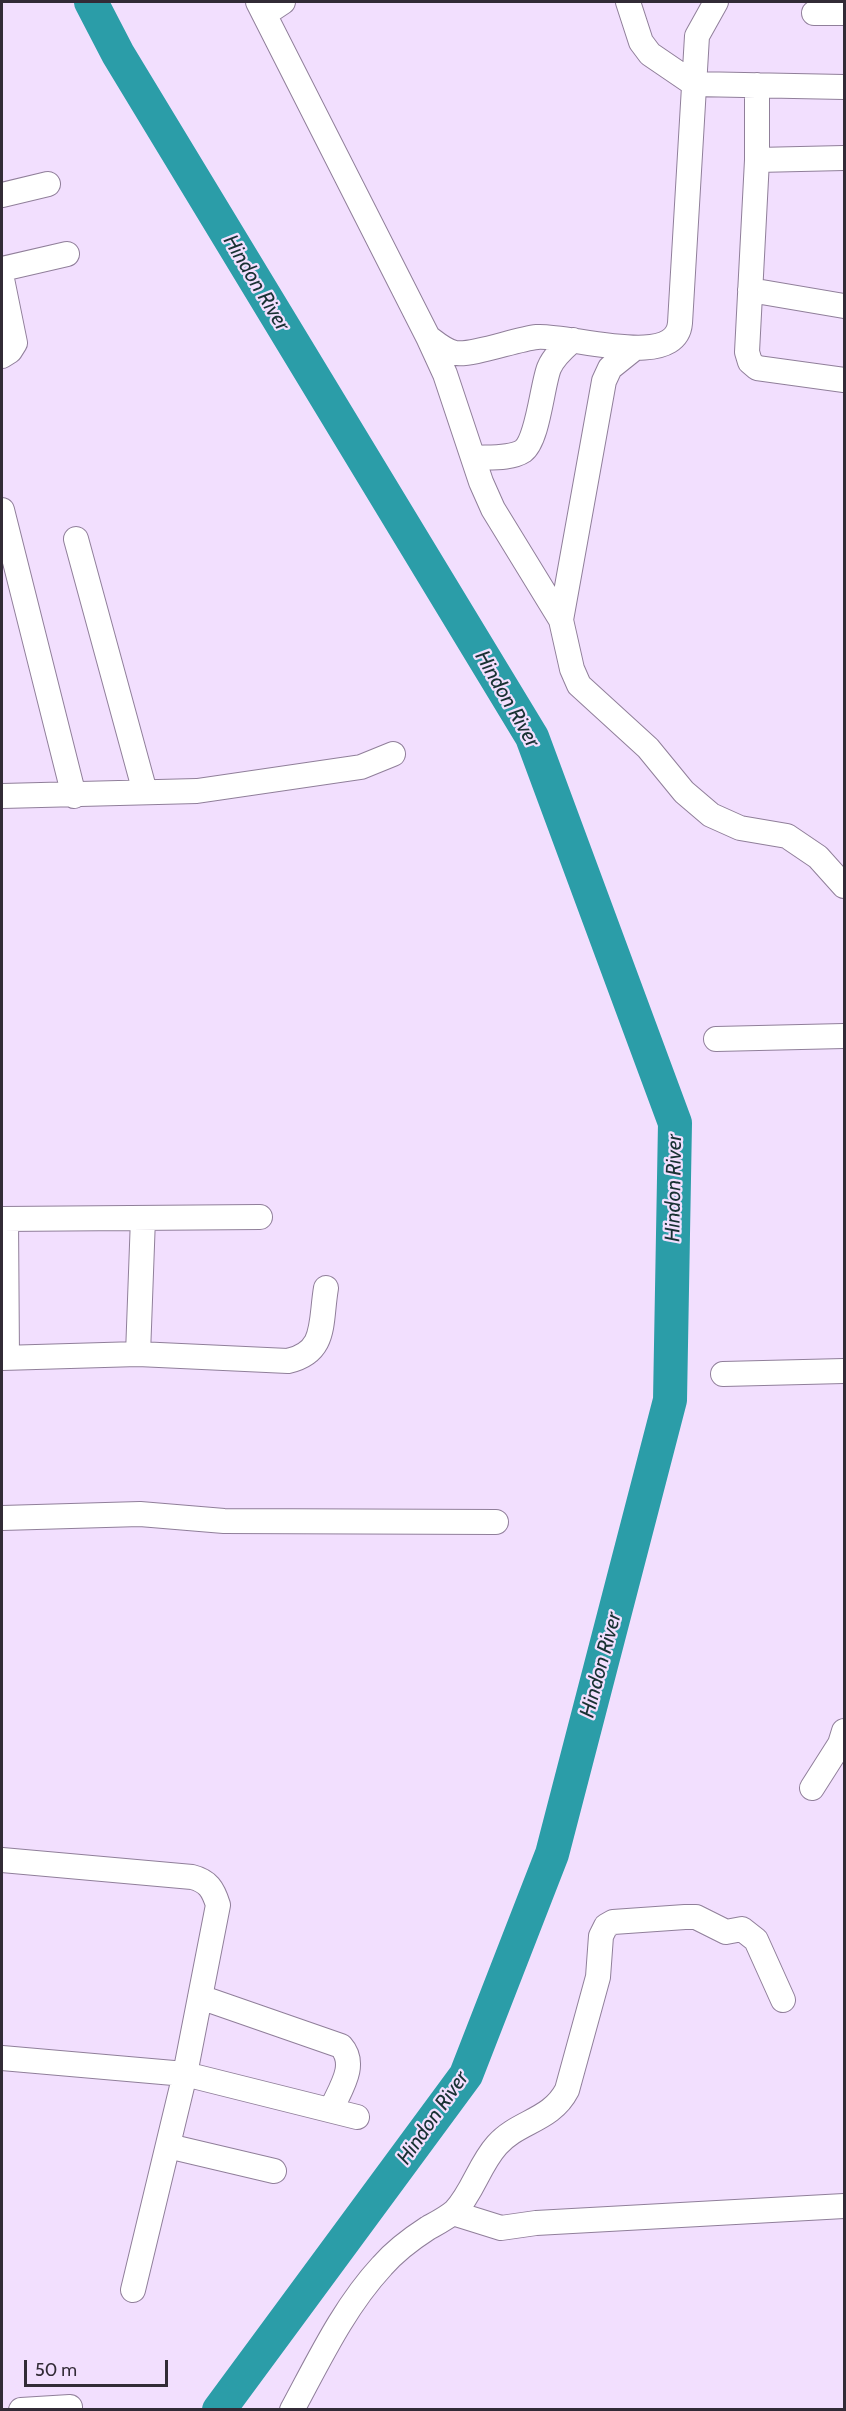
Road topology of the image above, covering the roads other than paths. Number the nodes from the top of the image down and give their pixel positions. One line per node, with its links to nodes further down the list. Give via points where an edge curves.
1 (628, 2): 6 (street, via 641,42 650,54)
2 (717, 2): 6 (street, via 697,36)
3 (269, 6): 18 (street)
4 (814, 13): 5 (street)
5 (844, 13)
6 (694, 84): 7 (street); 20 (street, via 680,328 671,342)
7 (757, 85): 8 (street); 10 (street)
8 (844, 87)
9 (844, 158): 10 (street)
10 (757, 160): 16 (street)
11 (48, 184): 12 (street)
12 (2, 195)
13 (67, 254): 14 (street)
14 (2, 269)
15 (2, 279): 21 (street, via 15,343)
16 (750, 290): 17 (street); 22 (street, via 750,362 757,368)
17 (844, 306)
18 (428, 337): 19 (street, via 446,351 460,354 539,337); 23 (street)
19 (573, 340): 20 (street); 23 (street, via 549,370 525,450 515,455)
20 (635, 348): 26 (street, via 610,368 604,381)
21 (2, 356)
22 (844, 380)
23 (474, 458): 26 (street, via 481,482 509,538)
24 (2, 510): 30 (street)
25 (76, 539): 28 (street)
26 (561, 620): 31 (street, via 579,685 648,748 684,792 711,815 730,824 787,836 799,843 818,857)
27 (393, 754): 28 (street, via 361,767 301,778 197,791)
28 (145, 792): 30 (street)
29 (2, 796): 30 (street)
30 (74, 796)
31 (844, 886)
32 (844, 1036): 33 (street)
33 (716, 1039)
34 (261, 1216): 35 (street)
35 (142, 1218): 36 (street); 38 (street)
36 (4, 1219): 39 (street)
37 (326, 1288): 38 (street, via 317,1345 305,1358 288,1361)
38 (138, 1354): 39 (street)
39 (4, 1358)
40 (844, 1371): 41 (street)
41 (723, 1374)
42 (2, 1518): 43 (street, via 140,1514 224,1521)
43 (496, 1522)
44 (844, 1731): 45 (street)
45 (812, 1788)
46 (2, 1860): 47 (street, via 204,1880 214,1891 218,1905)
47 (200, 1997): 50 (street); 51 (street, via 341,2046 349,2055 350,2065)
48 (783, 2000): 56 (street, via 756,1940 742,1929 726,1932 696,1917 614,1922 606,1926 601,1936 598,1977 561,2102 534,2122 512,2130 497,2145)
49 (2, 2058): 50 (street)
50 (186, 2074): 51 (street); 53 (street)
51 (331, 2110): 52 (street)
52 (357, 2117)
53 (168, 2146): 54 (street); 57 (street)
54 (274, 2171)
55 (844, 2206): 56 (street, via 501,2228)
56 (453, 2213): 60 (street, via 406,2243 382,2266 347,2310)
57 (133, 2290)
58 (70, 2407): 59 (street)
59 (21, 2409)
60 (292, 2409)

